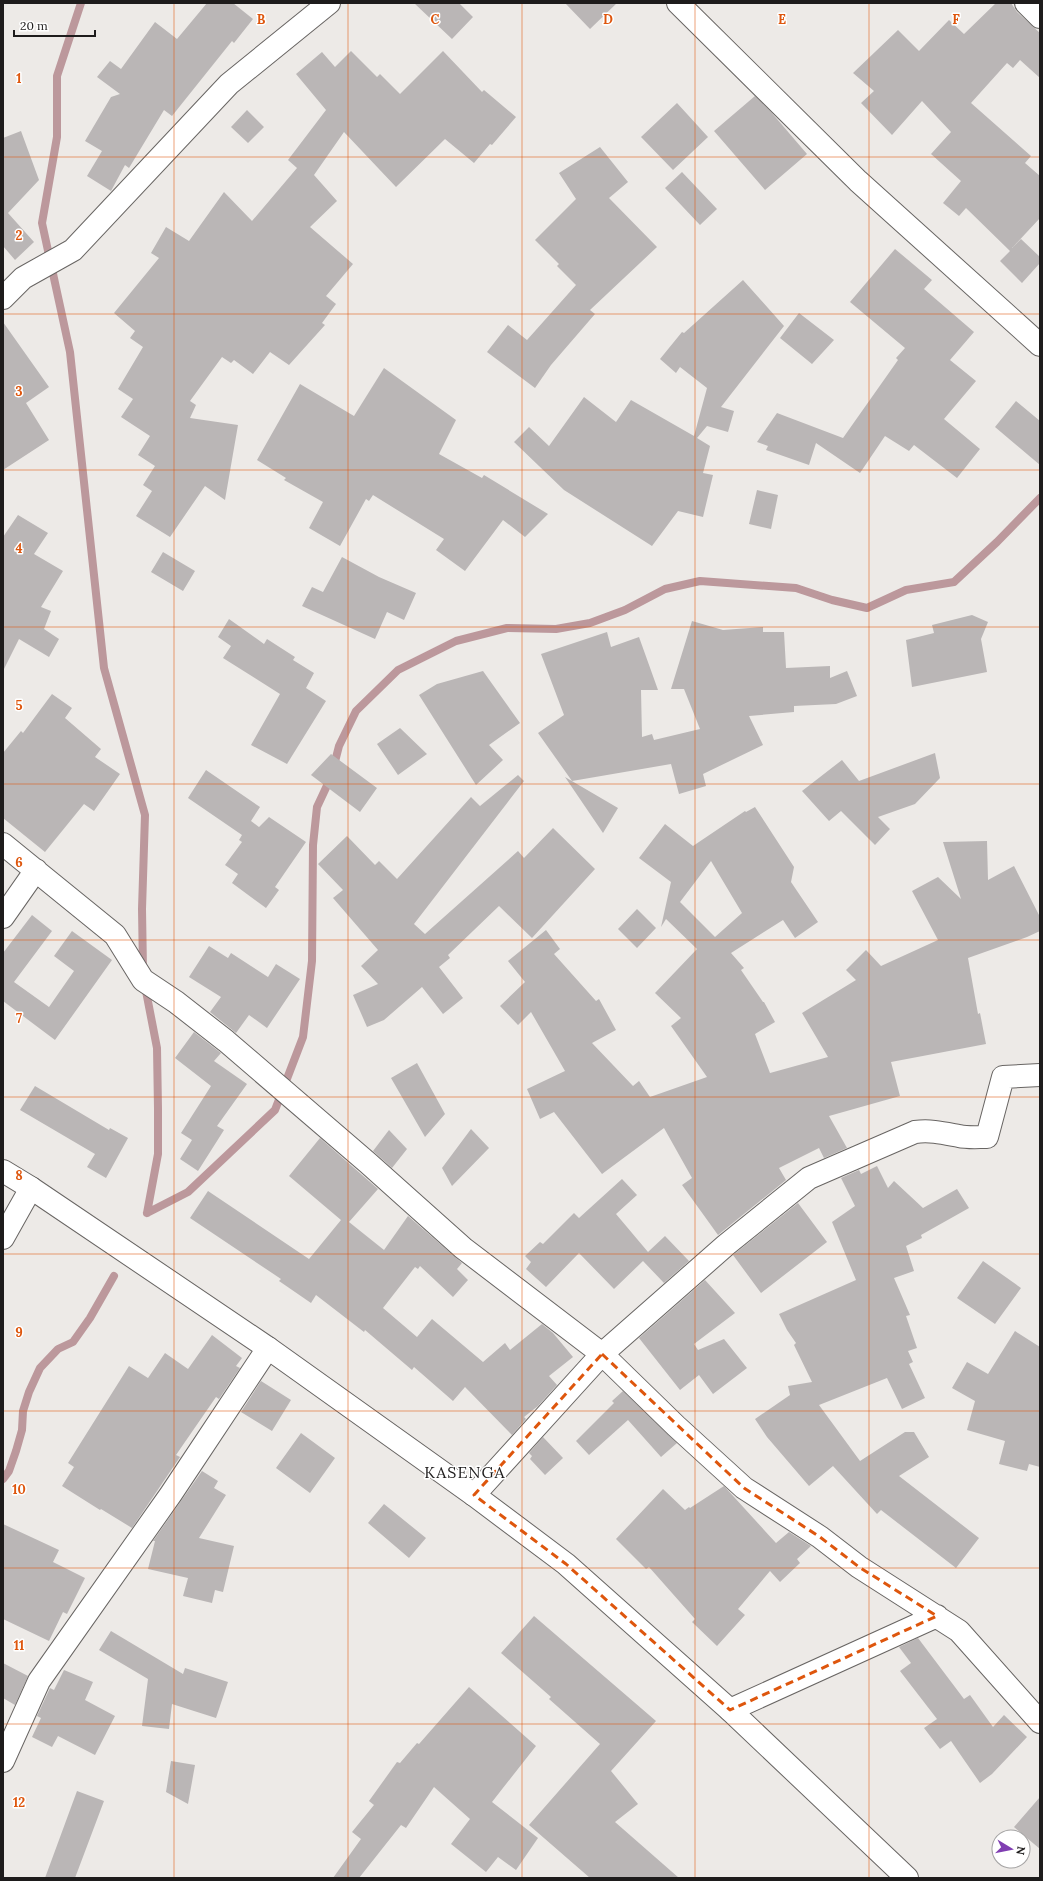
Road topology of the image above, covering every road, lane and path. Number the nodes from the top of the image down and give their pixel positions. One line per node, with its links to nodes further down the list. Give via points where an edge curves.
1 (329, 3): 5 (main road, via 229,84 73,250 22,278)
2 (678, 3): 6 (main road, via 858,181)
3 (1026, 3): 4 (main road)
4 (1040, 17)
5 (3, 298)
6 (1040, 345)
7 (3, 844): 8 (main road)
8 (36, 870): 9 (main road); 15 (main road, via 115,935 143,980 226,1041 463,1248)
9 (3, 917)
10 (1040, 1075): 15 (main road, via 1003,1077 987,1137 915,1132 809,1178 726,1245)
11 (3, 1171): 12 (main road)
12 (31, 1188): 13 (main road); 14 (main road)
13 (3, 1238)
14 (268, 1348): 16 (main road); 20 (main road, via 39,1681)
15 (602, 1354): 16 (main road); 17 (main road, via 744,1488 820,1537 859,1567)
16 (474, 1495): 18 (main road, via 566,1564)
17 (937, 1616): 18 (main road); 19 (main road, via 959,1631)
18 (730, 1710): 21 (main road)
19 (1040, 1722)
20 (3, 1761)
21 (907, 1878)

